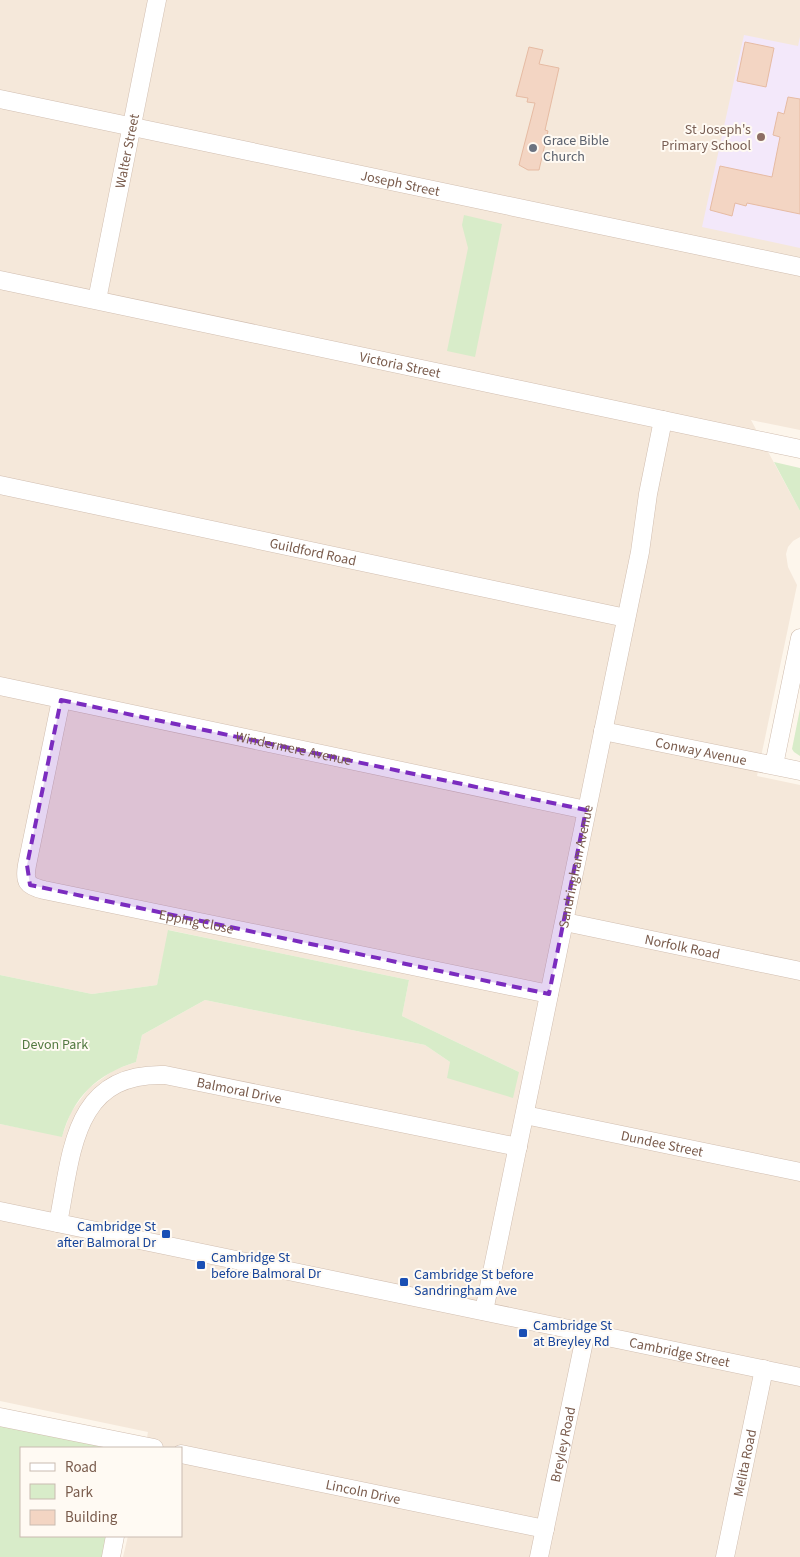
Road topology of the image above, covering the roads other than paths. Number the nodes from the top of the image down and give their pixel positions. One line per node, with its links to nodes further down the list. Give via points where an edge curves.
1 (157, 0): 3 (street, Walter Street)
2 (0, 99): 3 (street, Joseph Street)
3 (132, 127): 4 (street, Joseph Street); 6 (street, Walter Street)
4 (800, 267)
5 (0, 280): 6 (street, Victoria Street)
6 (97, 300): 7 (street, Victoria Street)
7 (662, 420): 8 (street, Victoria Street); 10 (street, Sandringham Avenue)
8 (800, 449)
9 (0, 485): 10 (street, Guildford Road)
10 (626, 618): 14 (street, Sandringham Avenue)
11 (800, 638): 15 (street)
12 (0, 686): 13 (street, Windermere Avenue)
13 (61, 700): 17 (street, Windermere Avenue); 20 (street, Epping Close, via 27,865 26,880 30,885)
14 (603, 731): 15 (street, Conway Avenue); 17 (street, Sandringham Avenue)
15 (774, 765): 16 (street, Conway Avenue)
16 (800, 770)
17 (586, 810): 18 (street, Sandringham Avenue)
18 (564, 922): 19 (street, Norfolk Road); 20 (street, Sandringham Avenue)
19 (800, 971)
20 (549, 994): 21 (street, Sandringham Avenue)
21 (524, 1115): 22 (street, Sandringham Avenue); 23 (street, Dundee Street)
22 (518, 1147): 25 (street, Balmoral Drive, via 165,1075 142,1075 111,1087 87,1110 75,1139); 26 (street, Sandringham Avenue)
23 (800, 1172)
24 (0, 1211): 25 (street, Cambridge Street)
25 (58, 1223): 26 (street, Cambridge Street)
26 (484, 1311): 27 (street, Cambridge Street)
27 (586, 1332): 28 (street, Cambridge Street); 33 (street, Breyley Road)
28 (764, 1370): 29 (street, Cambridge Street); 37 (street, Melita Road)
29 (800, 1377)
30 (0, 1416): 31 (street)
31 (133, 1446)
32 (182, 1454): 33 (street, Lincoln Drive)
33 (545, 1530): 36 (street, Breyley Road)
34 (115, 1537): 35 (street)
35 (111, 1557)
36 (539, 1557)
37 (725, 1557)

